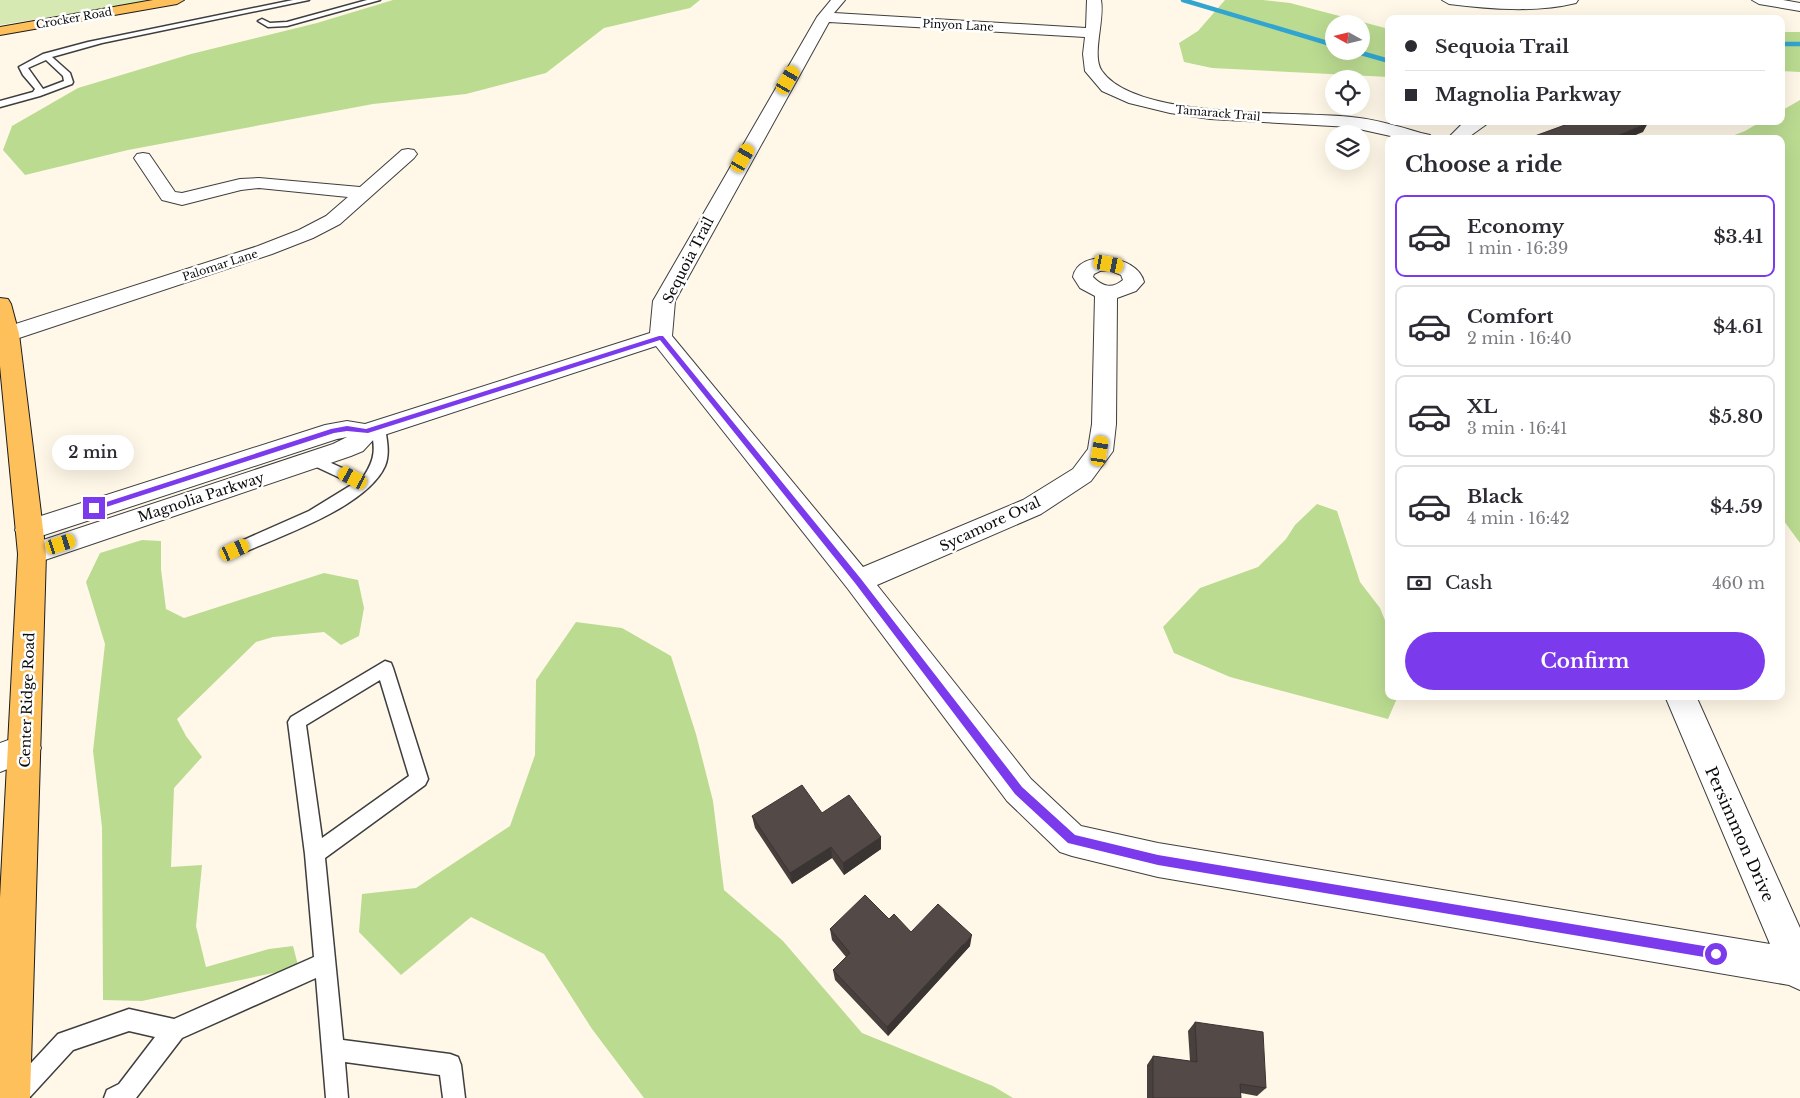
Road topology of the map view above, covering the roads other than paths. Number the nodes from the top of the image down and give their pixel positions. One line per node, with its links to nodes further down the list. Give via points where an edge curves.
1 (177, 0): 13 (main road, Crocker Road)
2 (305, 0): 11 (lane)
3 (376, 0): 11 (lane, via 287,24 268,24)
4 (1094, 0): 14 (street, Tamarack Trail)
5 (1449, 0): 8 (street)
6 (1571, 0): 8 (street)
7 (1759, 0): 9 (street)
8 (1536, 5): 12 (street)
9 (1800, 7)
10 (831, 9): 14 (street, Pinyon Lane); 27 (street, Sequoia Trail, via 664,301)
11 (250, 10): 15 (lane)
12 (1548, 14)
13 (0, 32)
14 (1092, 33): 19 (street, Tamarack Trail, via 1092,70 1100,82 1127,97 1155,106 1188,112 1352,122)
15 (46, 56): 16 (lane, via 23,67 37,86); 16 (lane, via 67,75 69,82)
16 (37, 94): 17 (lane)
17 (0, 104)
18 (1474, 125): 20 (street)
19 (1410, 135)
20 (1460, 135)
21 (408, 154): 23 (street, Palomar Lane)
22 (143, 158): 23 (street, via 169,196 182,199 260,183)
23 (366, 192): 26 (street, Palomar Lane, via 333,220 289,242)
24 (1106, 292): 33 (street, Sycamore Oval, via 1104,424 1100,451 1082,475 1032,507)
25 (0, 304): 26 (main road, Center Ridge Road)
26 (4, 335): 31 (main road, Center Ridge Road)
27 (661, 337): 28 (street, Magnolia Parkway); 33 (street)
28 (372, 430): 29 (street, Magnolia Parkway, via 354,445); 30 (lane, via 381,456 378,466); 31 (street, Magnolia Parkway, via 334,431)
29 (313, 460): 30 (lane); 31 (street, Magnolia Parkway)
30 (363, 483): 32 (lane, via 332,506)
31 (30, 542): 35 (main road, Center Ridge Road)
32 (235, 550)
33 (858, 581): 38 (street, via 1019,790 1072,840 1168,861)
34 (1682, 700): 38 (street, Persimmon Drive)
35 (13, 753): 41 (main road, Center Ridge Road)
36 (315, 854): 36 (lane, via 297,722 385,668 419,779); 37 (lane)
37 (325, 963): 39 (lane); 40 (lane)
38 (1799, 969)
39 (174, 1030): 42 (lane, via 129,1020 66,1042); 43 (lane, via 127,1092)
40 (333, 1050): 44 (lane); 45 (lane, via 450,1065)
41 (9, 1098)
42 (14, 1098)
43 (115, 1098)
44 (337, 1098)
45 (454, 1098)

